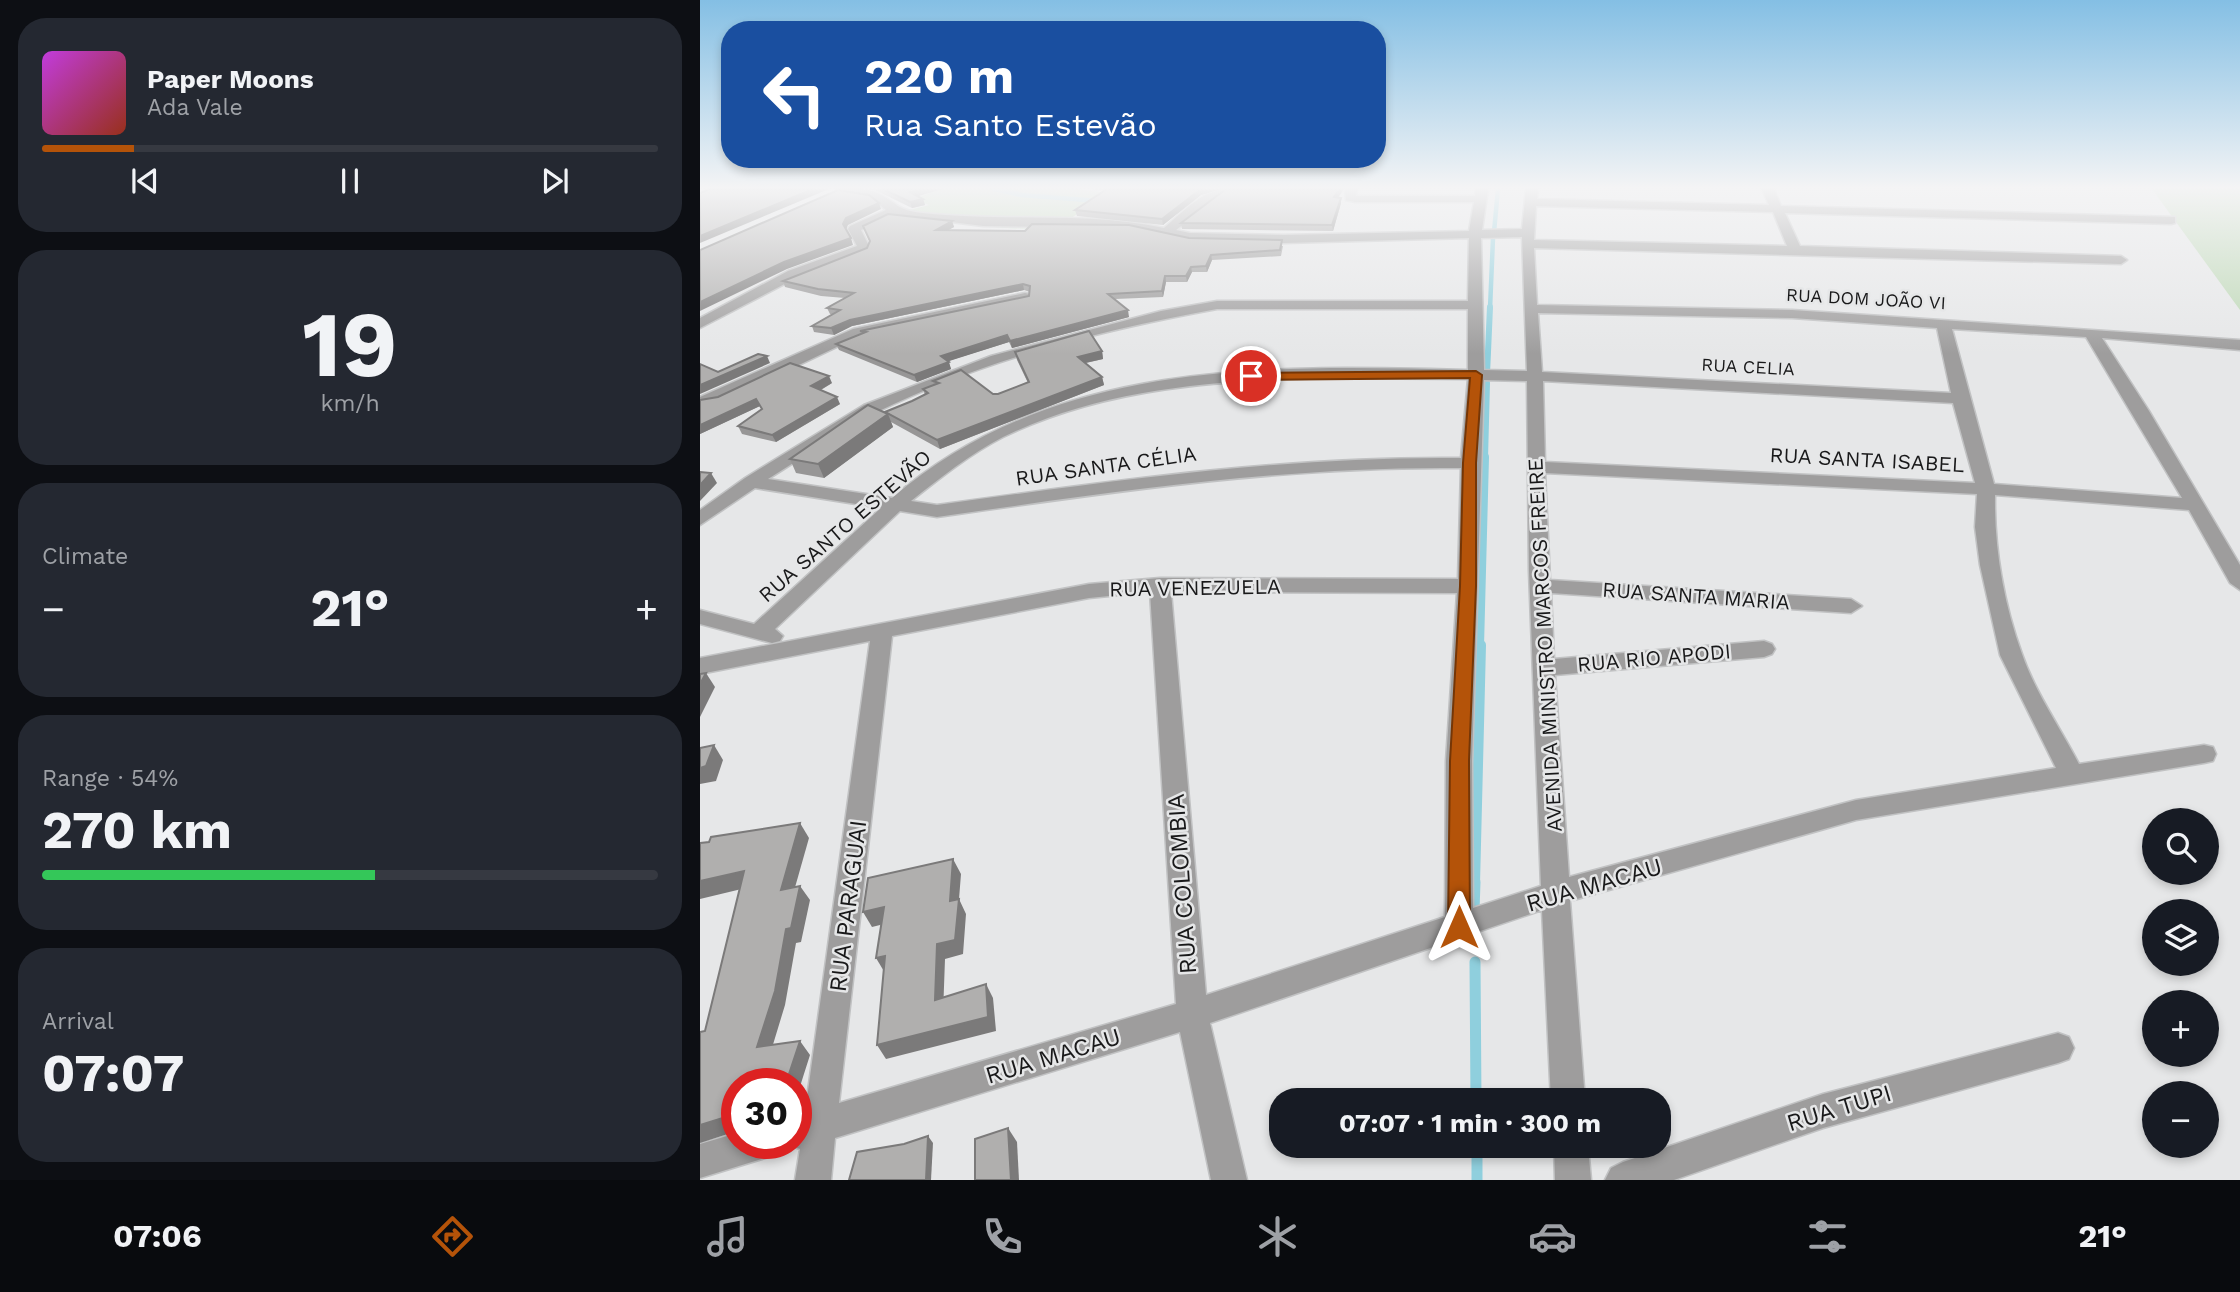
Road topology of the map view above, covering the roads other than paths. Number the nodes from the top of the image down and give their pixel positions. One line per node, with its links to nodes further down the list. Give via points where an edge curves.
1 (862, 244): 12 (street, via 864,248 793,274)
2 (1481, 244): 9 (street)
3 (1527, 244): 10 (street, AVENIDA MINISTRO MARCOS FREIRE)
4 (1653, 244): 6 (street)
5 (1792, 244): 6 (street)
6 (1796, 251): 7 (street)
7 (2121, 260)
8 (1025, 297): 18 (street, via 865,329)
9 (1476, 305): 15 (street); 21 (street, via 1242,303 1161,316 996,359 896,396)
10 (1530, 309): 11 (street, RUA DOM JOÃO VI); 16 (street, AVENIDA MINISTRO MARCOS FREIRE)
11 (1943, 322): 13 (street, RUA DOM JOÃO VI); 17 (street)
12 (700, 324)
13 (2091, 332): 14 (street, RUA DOM JOÃO VI); 24 (street)
14 (2240, 345)
15 (1476, 375): 16 (street, RUA SANTO ESTEVÃO); 19 (street); 23 (street, RUA SANTO ESTEVÃO, via 1251,376 1142,388 1012,426 956,459)
16 (1535, 375): 17 (street, RUA CELIA); 20 (street, AVENIDA MINISTRO MARCOS FREIRE)
17 (1960, 398): 22 (street)
18 (704, 402)
19 (1469, 463): 23 (street, RUA SANTA CÉLIA, via 1383,462 1193,476 937,511); 28 (street)
20 (1536, 467): 22 (street, RUA SANTA ISABEL); 29 (street, AVENIDA MINISTRO MARCOS FREIRE)
21 (751, 482): 23 (street, RUA SANTA CÉLIA); 25 (street)
22 (1986, 489): 24 (street, RUA SANTA ISABEL); 39 (street, via 1990,565 2011,655)
23 (898, 504): 32 (street, RUA SANTO ESTEVÃO)
24 (2195, 505): 26 (street)
25 (700, 519)
26 (2240, 583)
27 (1160, 584): 28 (street, RUA VENEZUELA); 33 (street, RUA VENEZUELA, via 1089,591); 42 (street, RUA COLOMBIA)
28 (1468, 586): 41 (street, via 1459,761)
29 (1540, 586): 30 (street, RUA SANTA MARIA); 37 (street, AVENIDA MINISTRO MARCOS FREIRE)
30 (1852, 606)
31 (700, 617): 32 (street)
32 (760, 631): 34 (street)
33 (882, 631): 34 (street, RUA VENEZUELA); 45 (street, RUA PARAGUAI)
34 (801, 647): 36 (street, RUA VENEZUELA)
35 (1763, 649): 37 (street, RUA RIO APODI)
36 (700, 666)
37 (1545, 668): 40 (street, AVENIDA MINISTRO MARCOS FREIRE)
38 (2204, 754): 39 (street, RUA MACAU)
39 (2072, 775): 40 (street, RUA MACAU, via 1856,810)
40 (1556, 893): 41 (street, RUA MACAU); 44 (street, AVENIDA MINISTRO MARCOS FREIRE)
41 (1459, 927): 42 (street, RUA MACAU)
42 (1192, 1014): 46 (street, RUA MACAU); 52 (street, RUA COLOMBIA)
43 (2059, 1048): 54 (street, RUA TUPI, via 1823,1111)
44 (1568, 1088)
45 (812, 1103)
46 (812, 1129)
47 (721, 1155): 50 (street)
48 (1572, 1158): 53 (street)
49 (811, 1159): 51 (street, RUA PARAGUAI)
50 (700, 1161)
51 (813, 1180)
52 (1229, 1180)
53 (1573, 1180)
54 (1623, 1180)

